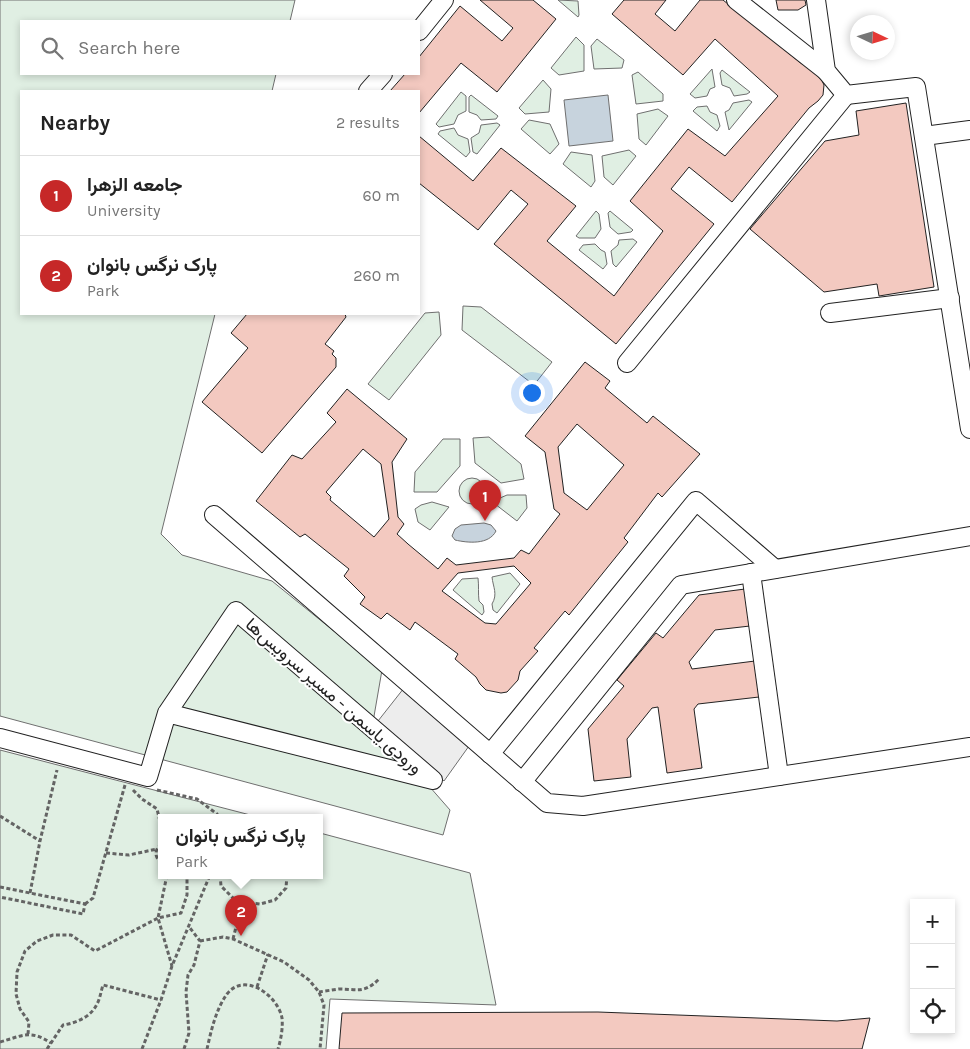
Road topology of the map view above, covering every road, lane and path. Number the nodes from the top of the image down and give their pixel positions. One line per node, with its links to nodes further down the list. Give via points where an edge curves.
1 (444, 0): 4 (lane)
2 (736, 0): 5 (lane)
3 (816, 0): 5 (lane)
4 (420, 30)
5 (826, 71): 8 (lane)
6 (382, 75): 7 (lane)
7 (369, 90)
8 (846, 95): 10 (lane, via 916,87); 13 (lane)
9 (970, 130): 10 (lane)
10 (924, 136): 11 (lane)
11 (950, 298): 12 (lane); 14 (lane)
12 (830, 313)
13 (627, 363)
14 (970, 429)
15 (214, 515): 22 (lane)
16 (970, 536): 17 (lane)
17 (775, 569): 18 (lane); 22 (lane, via 696,501)
18 (751, 573): 24 (lane); 25 (lane, via 681,584)
19 (167, 714): 19 (lane, ورودی یاسمن - مسیر سرویس‌ها, via 404,773 433,780 236,611); 20 (lane, via 148,777)
20 (0, 738)
21 (970, 747): 24 (lane)
22 (490, 754): 25 (lane)
23 (58, 767): 28 (path)
24 (779, 776): 25 (lane, via 583,806 547,803)
25 (522, 782)
26 (158, 814): 30 (path, via 157,809 126,782)
27 (0, 816): 28 (path)
28 (40, 841): 38 (path)
29 (157, 850): 30 (path, via 129,855); 31 (path)
30 (106, 853): 41 (path, via 93,898)
31 (158, 859)
32 (166, 879): 42 (path)
33 (187, 879): 42 (path, via 187,895 181,913)
34 (208, 879): 43 (path)
35 (220, 879): 40 (path, via 228,895 236,901)
36 (287, 879): 40 (path, via 286,888 275,900 260,904)
37 (0, 887): 38 (path)
38 (30, 893): 41 (path)
39 (0, 897): 41 (path, via 83,914)
40 (245, 902): 44 (path)
41 (85, 904)
42 (158, 918): 47 (path); 52 (path, via 95,951 71,935 53,935 37,941 25,951 16,972 16,994 20,1009 30,1022)
43 (190, 928): 45 (path); 47 (path)
44 (233, 939): 45 (path, via 223,937); 46 (path)
45 (200, 941): 57 (path, via 188,975 189,1033)
46 (268, 954): 49 (path); 50 (path, via 309,980)
47 (172, 966): 51 (path)
48 (379, 979): 50 (path, via 361,991)
49 (258, 987): 58 (path, via 240,985 228,993 218,1011); 59 (path, via 273,998 282,1018)
50 (319, 992): 60 (path, via 324,1005)
51 (161, 1000): 54 (path, via 103,985 98,1004 88,1015 74,1023 63,1024); 56 (path)
52 (28, 1034): 53 (path); 54 (path, via 43,1037)
53 (0, 1042)
54 (51, 1043): 55 (path)
55 (47, 1049)
56 (142, 1049)
57 (184, 1049)
58 (207, 1049)
59 (278, 1049)
60 (320, 1049)

